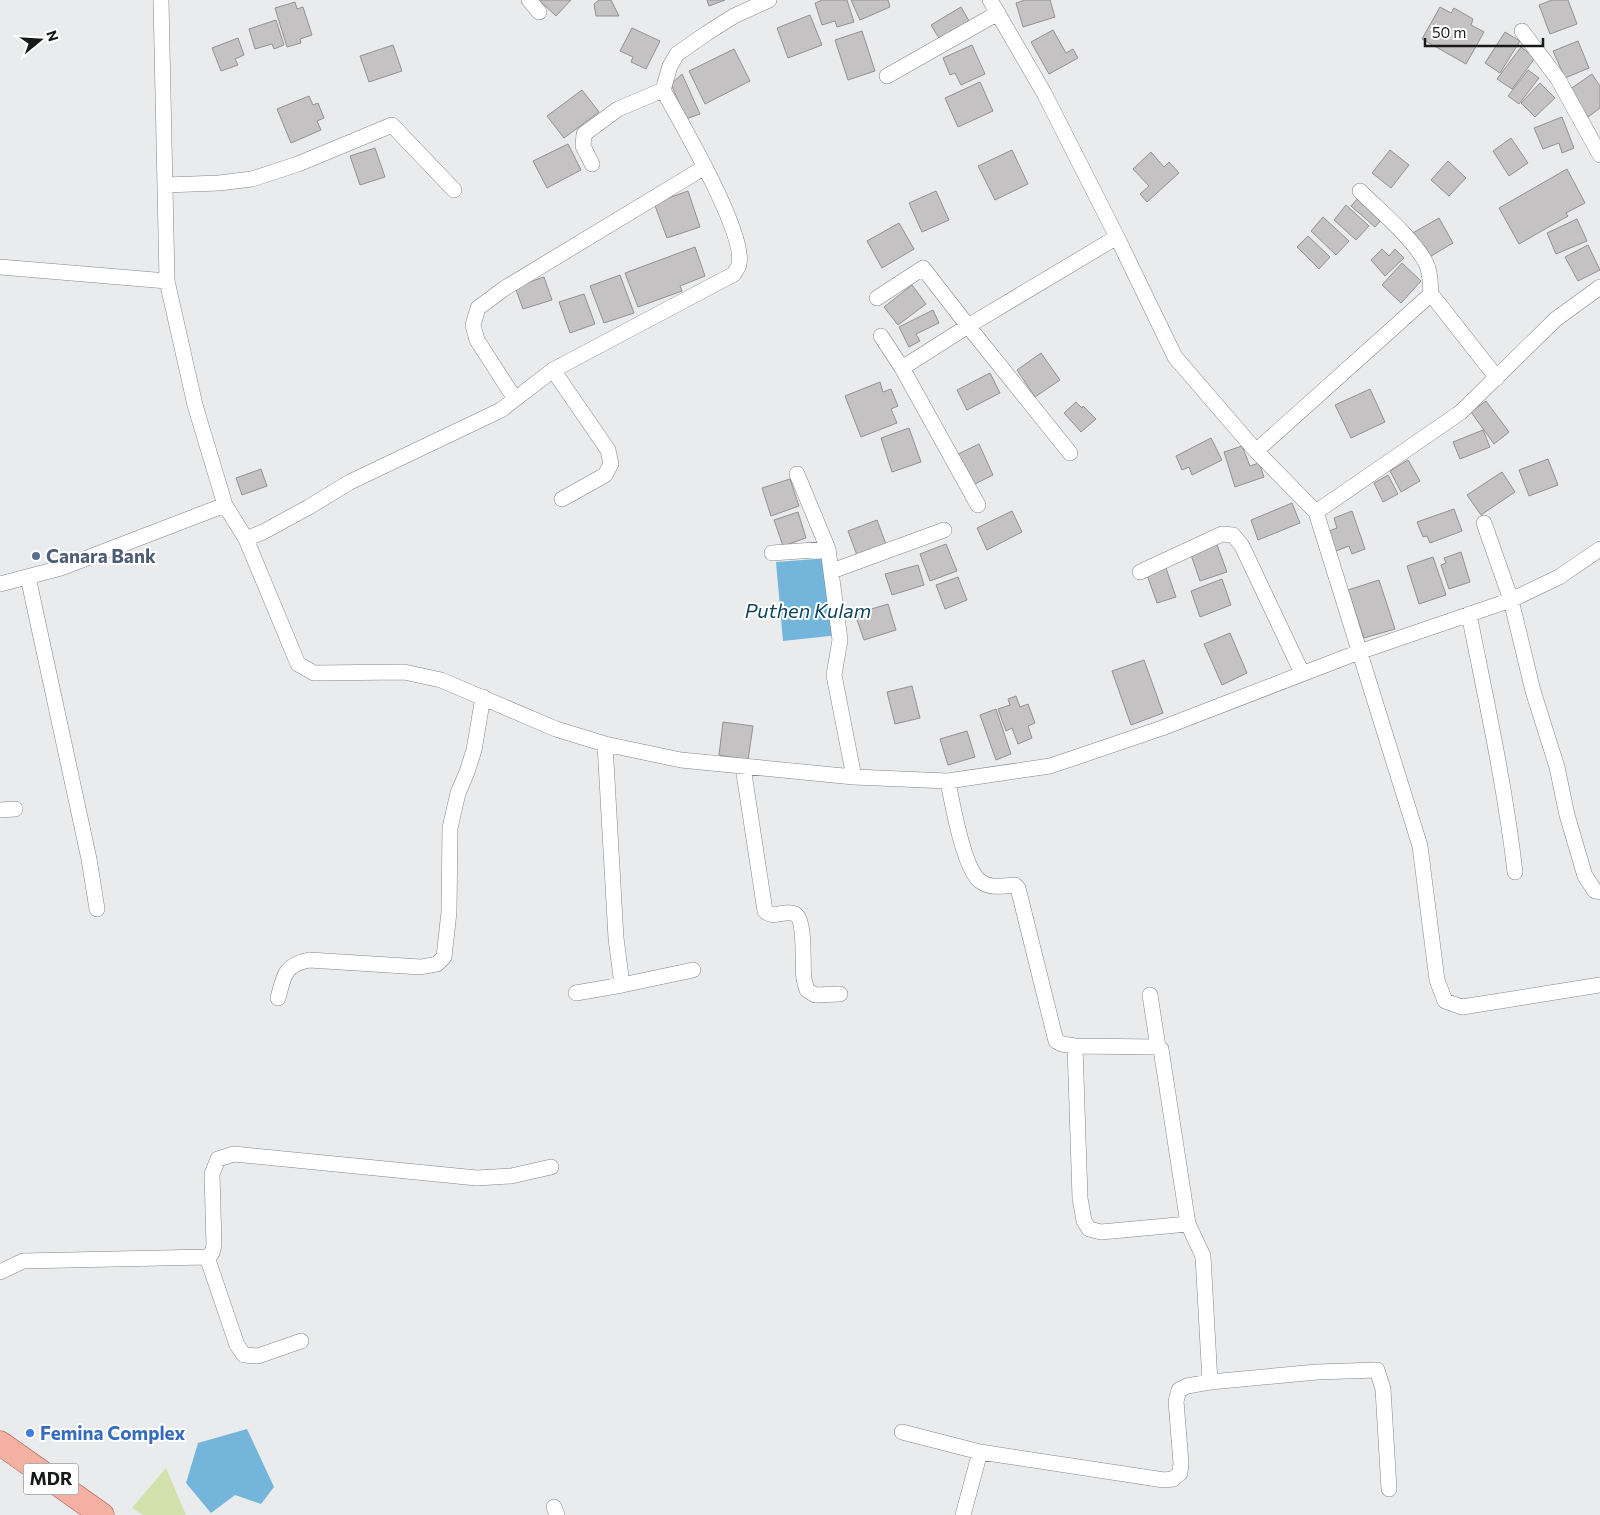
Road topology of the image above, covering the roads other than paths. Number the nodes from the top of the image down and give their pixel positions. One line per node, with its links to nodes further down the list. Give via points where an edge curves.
1 (161, 0): 13 (street)
2 (529, 0): 5 (street)
3 (769, 0): 9 (street, via 734,16 677,54)
4 (990, 0): 6 (street)
5 (539, 12)
6 (998, 14): 8 (street); 16 (street, via 1044,92)
7 (1522, 31): 10 (street, via 1558,80)
8 (887, 76)
9 (663, 90): 11 (street, via 618,109 584,134 583,146); 12 (street)
10 (1600, 155)
11 (592, 164)
12 (705, 167): 25 (street, via 738,246 739,263 734,274); 27 (street, via 504,288 478,308 473,325 477,340)
13 (166, 185): 14 (street, via 252,179 298,164 392,125); 18 (street)
14 (454, 190)
15 (1360, 191): 20 (street, via 1410,241 1426,264)
16 (1117, 237): 22 (street); 28 (street, via 1175,357)
17 (0, 267): 18 (street)
18 (167, 281): 32 (street, via 195,405)
19 (1600, 287): 26 (street, via 1556,319)
20 (1431, 294): 26 (street); 28 (street)
21 (877, 298): 22 (street, via 924,268)
22 (968, 326): 24 (street); 29 (street)
23 (881, 336): 24 (street)
24 (902, 368): 33 (street)
25 (553, 370): 27 (street); 31 (street, via 608,450 611,464 605,475)
26 (1497, 378): 34 (street, via 1461,412)
27 (515, 399): 37 (street, via 500,410 350,482)
28 (1256, 451): 34 (street)
29 (1070, 452)
30 (797, 474): 38 (street)
31 (562, 499)
32 (225, 505): 37 (street); 43 (street, via 61,568)
33 (978, 505)
34 (1316, 512): 47 (street)
35 (1484, 523): 45 (street)
36 (944, 530): 41 (street)
37 (246, 539): 49 (street, via 298,664 314,673 404,672 441,680)
38 (828, 549): 40 (street); 41 (street)
39 (1600, 549): 45 (street, via 1560,577)
40 (772, 553)
41 (832, 571): 52 (street, via 840,640 834,675)
42 (1140, 572): 48 (street, via 1222,534 1233,535 1242,546)
43 (28, 577): 44 (street); 56 (street)
44 (0, 584)
45 (1511, 600): 46 (street); 55 (street, via 1585,876 1595,891)
46 (1470, 614): 47 (street); 54 (street, via 1490,714)
47 (1359, 652): 48 (street); 59 (street, via 1420,846 1437,980 1445,1001 1462,1007)
48 (1302, 674): 53 (street, via 1162,728 1050,766)
49 (483, 697): 50 (street, via 556,729); 63 (street, via 474,750 458,792 450,828 449,912 444,957 437,964 421,968 309,960 294,963 284,975)
50 (605, 744): 51 (street, via 681,760); 58 (street, via 616,938)
51 (743, 767): 52 (street); 61 (street, via 765,911 770,915 796,914 799,918 807,990 815,994)
52 (854, 777): 53 (street)
53 (948, 781): 64 (street, via 971,870 980,882 1018,888 1056,1041)
54 (1515, 872)
55 (1600, 892)
56 (97, 909)
57 (693, 970): 58 (street)
58 (622, 986): 60 (street)
59 (1600, 986)
60 (576, 993)
61 (840, 994)
62 (1150, 995): 65 (street)
63 (278, 998)
64 (1075, 1046): 65 (street); 67 (street, via 1080,1198 1084,1221 1089,1229 1102,1232)
65 (1158, 1047): 67 (street, via 1161,1049)
66 (551, 1166): 68 (street, via 511,1176 477,1178 234,1154 218,1159 212,1174 214,1244)
67 (1188, 1224): 71 (street, via 1202,1256)
68 (207, 1257): 69 (street, via 23,1261); 70 (street, via 237,1345 244,1355 258,1356)
69 (0, 1272)
70 (301, 1341)
71 (1210, 1382): 74 (street, via 1179,1390 1176,1401 1181,1463 1180,1473 1173,1479); 75 (street, via 1377,1370 1383,1389)
72 (902, 1432): 74 (street)
73 (0, 1443): 76 (main road, MDR)
74 (980, 1452): 77 (street)
75 (1389, 1489)
76 (102, 1515)
77 (962, 1515)

